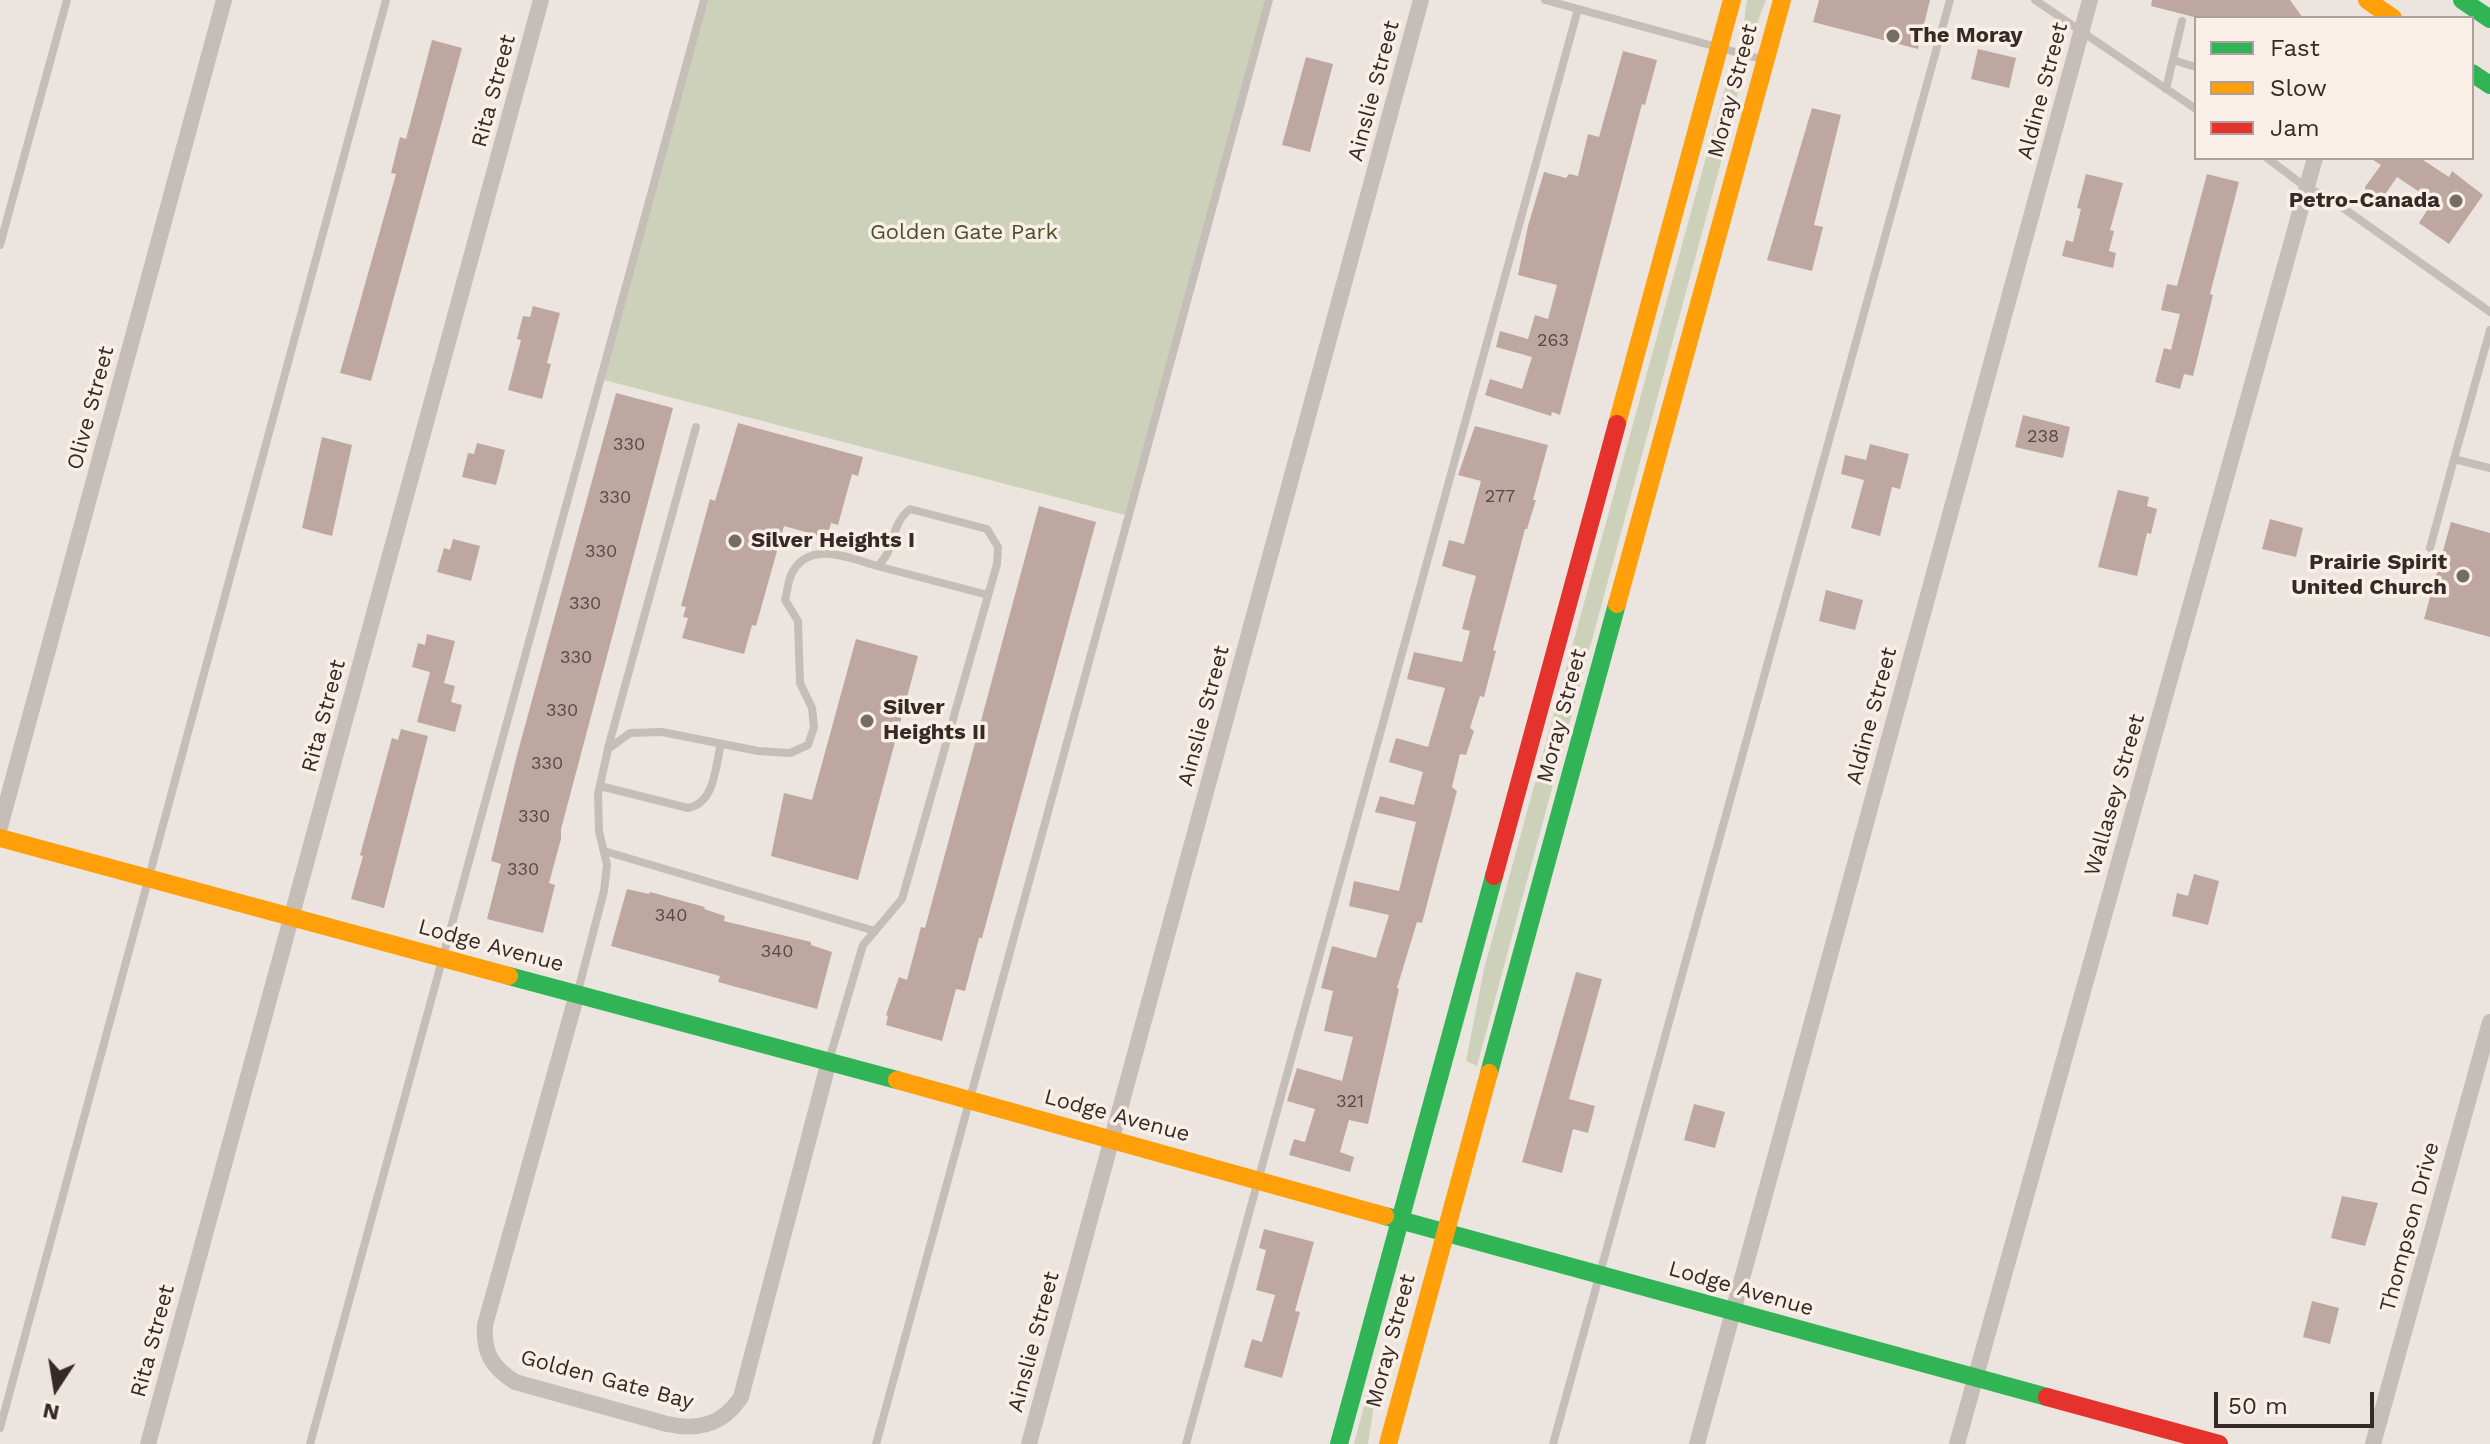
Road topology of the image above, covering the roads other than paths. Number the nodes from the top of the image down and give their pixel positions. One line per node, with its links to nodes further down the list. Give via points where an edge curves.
1 (67, 0): 30 (lane)
2 (224, 0): 42 (street, Olive Street)
3 (386, 0): 45 (lane)
4 (541, 0): 46 (street, Rita Street)
5 (704, 0): 48 (lane)
6 (1269, 0): 52 (lane)
7 (1421, 0): 53 (street, Ainslie Street)
8 (1545, 0): 16 (lane)
9 (1732, 0): 21 (main road, Moray Street)
10 (1782, 0): 22 (main road, Moray Street)
11 (1950, 0): 57 (lane)
12 (2035, 0): 20 (lane)
13 (2090, 0): 20 (street, Aldine Street)
14 (2464, 1): 18 (main road)
15 (2361, 3): 17 (main road)
16 (1578, 9): 21 (lane); 54 (lane)
17 (2389, 16)
18 (2490, 19)
19 (2182, 21): 23 (lane)
20 (2082, 32): 25 (lane); 58 (street, Aldine Street)
21 (1719, 47): 22 (lane); 55 (main road, Moray Street)
22 (1766, 60): 56 (main road, Moray Street)
23 (2173, 60): 24 (lane); 25 (lane)
24 (2194, 66)
25 (2166, 89): 26 (lane)
26 (2194, 108)
27 (2270, 160): 29 (lane)
28 (2314, 160): 29 (street, Wallasey Street)
29 (2307, 188): 31 (lane, via 2329,198); 59 (street, Wallasey Street)
30 (0, 245)
31 (2490, 312)
32 (2490, 330): 34 (lane)
33 (696, 427): 40 (lane)
34 (2454, 459): 35 (lane); 36 (lane)
35 (2490, 468)
36 (2430, 548)
37 (877, 566): 38 (lane); 38 (lane, via 886,558 898,519 910,509 987,529 998,547); 39 (lane, via 824,551 791,574 785,600 798,621 800,683 812,708 814,727 808,745 790,753)
38 (988, 595): 47 (lane, via 902,899)
39 (721, 744): 40 (lane, via 662,732 630,733); 41 (lane, via 708,797 699,806 688,808)
40 (608, 749): 41 (lane)
41 (600, 786): 44 (lane)
42 (0, 827)
43 (0, 838): 45 (main road, Lodge Avenue)
44 (604, 851): 47 (lane); 49 (lane, via 604,891)
45 (148, 879): 46 (main road, Lodge Avenue); 60 (lane)
46 (291, 919): 48 (main road, Lodge Avenue); 61 (street, Rita Street)
47 (875, 931): 51 (lane, via 863,945)
48 (441, 957): 49 (main road, Lodge Avenue); 62 (lane)
49 (577, 994): 51 (main road, Lodge Avenue); 51 (street, Golden Gate Bay, via 484,1343 488,1357 515,1382 652,1420 684,1428 710,1425 741,1397)
50 (2490, 1022): 72 (street, Thompson Drive)
51 (829, 1061): 52 (main road, Lodge Avenue)
52 (970, 1101): 53 (main road, Lodge Avenue); 63 (lane)
53 (1111, 1140): 54 (main road, Lodge Avenue); 64 (street, Ainslie Street)
54 (1258, 1180): 55 (main road, Lodge Avenue); 65 (lane)
55 (1400, 1220): 56 (main road, Lodge Avenue); 66 (main road, Moray Street)
56 (1446, 1232): 57 (main road, Lodge Avenue); 67 (main road, Moray Street)
57 (1600, 1275): 58 (main road, Lodge Avenue); 68 (lane)
58 (1733, 1312): 59 (main road, Lodge Avenue); 69 (street, Aldine Street)
59 (1975, 1378): 70 (street, Wallasey Street); 71 (main road, Lodge Avenue)
60 (0, 1428)
61 (148, 1444)
62 (310, 1444)
63 (876, 1444)
64 (1029, 1444)
65 (1186, 1444)
66 (1339, 1444)
67 (1388, 1444)
68 (1553, 1444)
69 (1697, 1444)
70 (1957, 1444)
71 (2219, 1444)
72 (2373, 1444)

